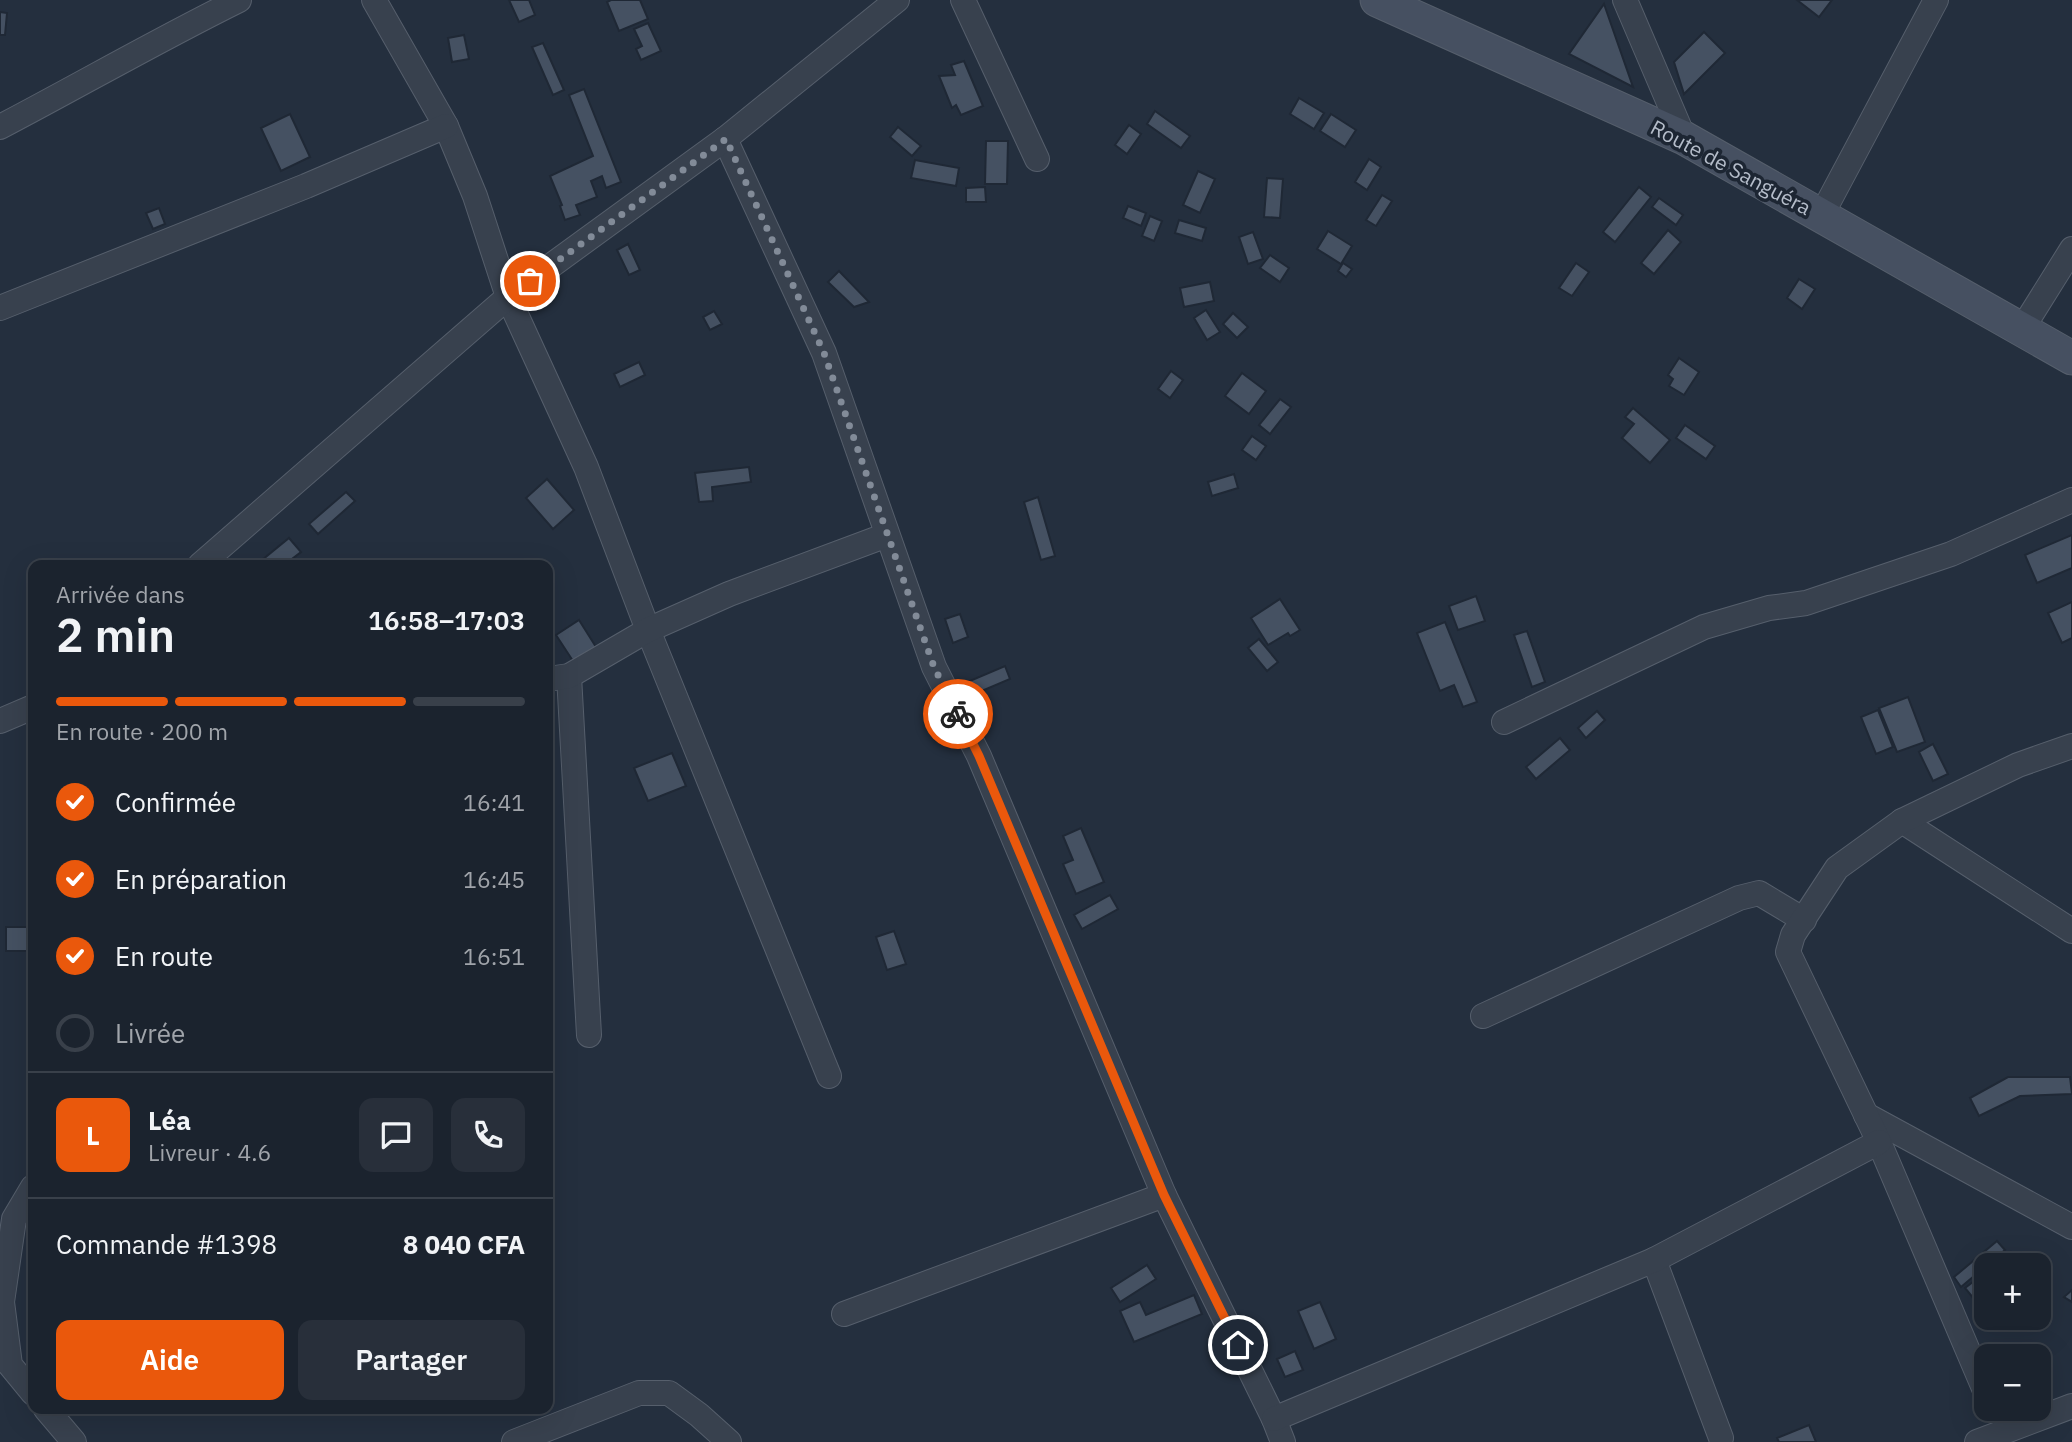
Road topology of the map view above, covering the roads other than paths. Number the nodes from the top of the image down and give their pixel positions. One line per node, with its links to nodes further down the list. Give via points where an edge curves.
1 (239, 0): 9 (street)
2 (374, 0): 8 (street)
3 (897, 0): 11 (street)
4 (963, 0): 12 (street)
5 (1377, 0): 10 (street, Route de Sanguéra)
6 (1625, 0): 10 (street)
7 (1936, 0): 13 (street)
8 (446, 126): 15 (street); 16 (street)
9 (0, 128)
10 (1684, 138): 13 (street, Route de Sanguéra)
11 (726, 139): 15 (street); 20 (street, via 824,353)
12 (1037, 159)
13 (1821, 216): 17 (street, Route de Sanguéra)
14 (2072, 248): 17 (street)
15 (508, 297): 21 (street); 22 (street, via 586,467)
16 (0, 308)
17 (2022, 329): 18 (street, Route de Sanguéra)
18 (2072, 358)
19 (2072, 500): 26 (street, via 1951,554 1806,603 1769,608 1704,627)
20 (887, 535): 22 (street, via 729,594); 37 (street, via 934,667 979,756)
21 (206, 560)
22 (648, 630): 23 (street); 33 (street)
23 (558, 678): 32 (street)
24 (28, 709): 25 (street)
25 (0, 720)
26 (1504, 722)
27 (2072, 746): 28 (street, via 2018,765)
28 (1902, 821): 29 (street, via 1837,868); 30 (street)
29 (1804, 920): 31 (street, via 1759,893 1740,898); 34 (street, via 1788,952)
30 (2072, 931)
31 (1483, 1016)
32 (589, 1035)
33 (829, 1076)
34 (1866, 1115): 35 (street); 38 (street)
35 (1879, 1142): 39 (street); 41 (street)
36 (28, 1195): 42 (street, via 14,1219 2,1301 10,1365)
37 (1164, 1195): 40 (street); 47 (street)
38 (2072, 1227)
39 (1654, 1260): 47 (street); 48 (street)
40 (844, 1314)
41 (1974, 1366)
42 (28, 1387)
43 (2072, 1406): 46 (street)
44 (50, 1414): 49 (street)
45 (1998, 1421): 46 (street)
46 (2003, 1433): 52 (street)
47 (1277, 1435)
48 (1721, 1438)
49 (74, 1442)
50 (514, 1442): 51 (street, via 639,1393 669,1393)
51 (729, 1442)
52 (1977, 1442)

